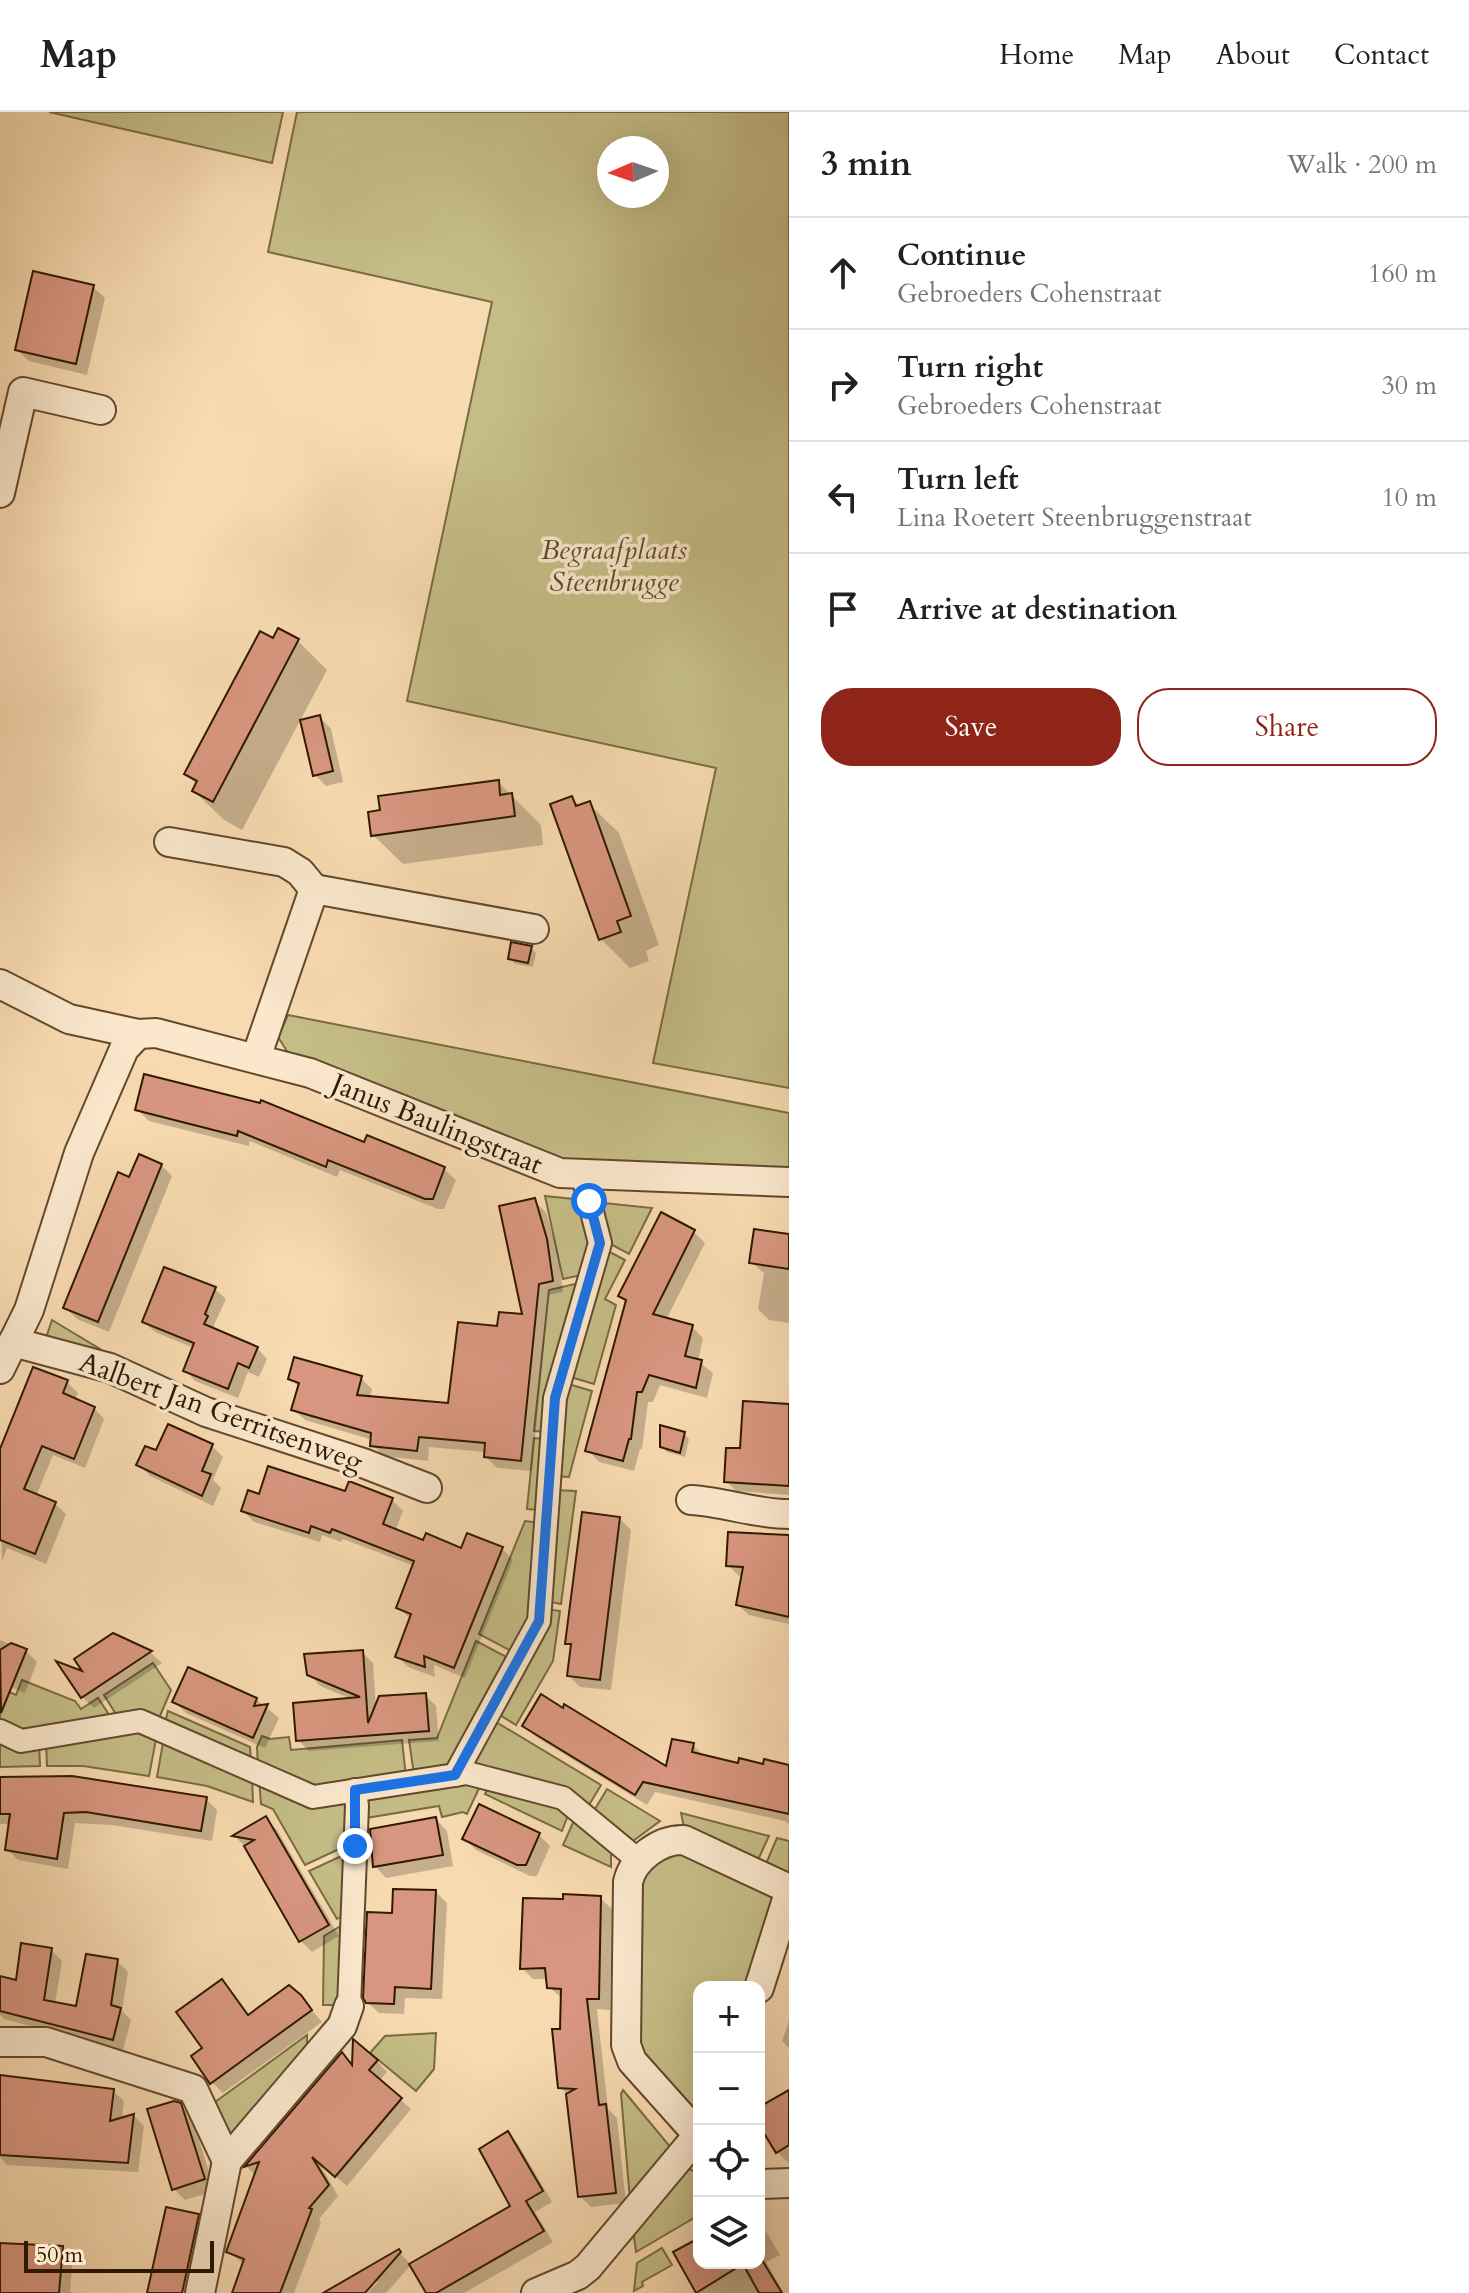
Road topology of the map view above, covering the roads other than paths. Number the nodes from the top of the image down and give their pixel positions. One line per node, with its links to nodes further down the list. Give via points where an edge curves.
1 (101, 410): 2 (street, via 23,392)
2 (8, 416): 3 (street)
3 (0, 493)
4 (169, 842): 5 (street, via 284,862)
5 (314, 889): 6 (street); 9 (street)
6 (534, 929)
7 (0, 984): 8 (street, Janus Baulingstraat, via 69,1019)
8 (138, 1034): 9 (street, Janus Baulingstraat, via 156,1033); 12 (street, via 124,1049 79,1153)
9 (256, 1058): 10 (street, Janus Baulingstraat, via 310,1073 560,1173)
10 (582, 1173): 11 (street, Janus Baulingstraat); 18 (street, via 600,1243 555,1398 539,1621)
11 (789, 1182)
12 (13, 1342): 13 (street); 14 (street, Aalbert Jan Gerritsenweg, via 110,1368 206,1412)
13 (0, 1369)
14 (427, 1488)
15 (691, 1500): 16 (street)
16 (789, 1514)
17 (0, 1731): 19 (street, via 21,1741 140,1721 313,1797)
18 (455, 1775): 19 (street); 20 (street, via 467,1773 563,1798)
19 (355, 1790): 23 (street)
20 (638, 1860): 21 (street, via 667,1841 684,1840); 25 (street, via 628,1882 626,2045 632,2061)
21 (789, 1891): 22 (street)
22 (761, 1981)
23 (349, 2006): 27 (street, via 342,2026)
24 (0, 2042): 27 (street, via 46,2042 193,2089)
25 (693, 2128)
26 (693, 2142): 30 (street, via 588,2267)
27 (227, 2161): 31 (street)
28 (789, 2183): 29 (street)
29 (765, 2184)
30 (553, 2290)
31 (200, 2293)

